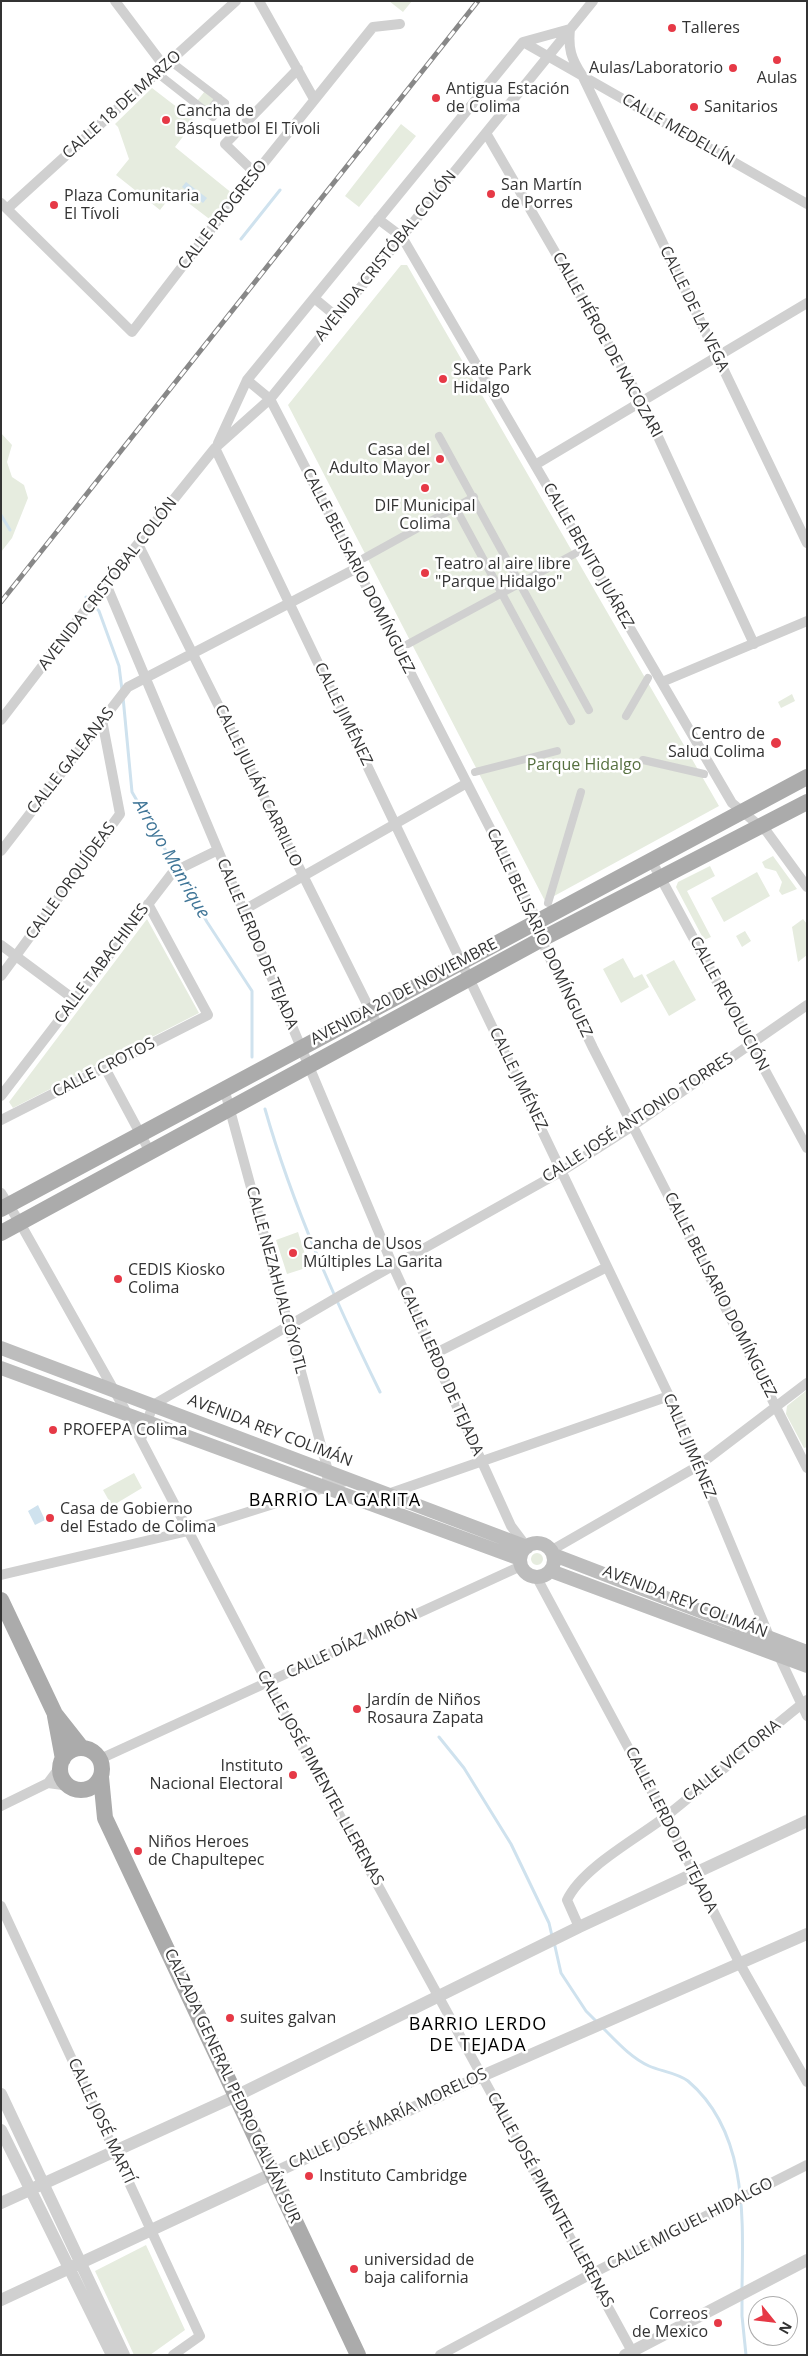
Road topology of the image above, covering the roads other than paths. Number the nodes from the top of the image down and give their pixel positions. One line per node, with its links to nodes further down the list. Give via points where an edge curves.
1 (115, 1): 9 (street)
2 (236, 1): 9 (street, CALLE 18 DE MARZO)
3 (259, 1): 10 (street)
4 (593, 1): 6 (street, AVENIDA CRISTÓBAL COLÓN)
5 (400, 24): 12 (street, CALLE PROGRESO, via 373,27)
6 (570, 29): 7 (street); 8 (street, AVENIDA CRISTÓBAL COLÓN); 11 (street, CALLE DE LA VEGA, via 569,52)
7 (523, 42): 8 (street); 17 (street, AVENIDA CRISTÓBAL COLÓN)
8 (549, 56): 11 (street, CALLE MEDELLÍN); 13 (street, AVENIDA CRISTÓBAL COLÓN)
9 (164, 67): 9 (street, via 211,115 222,101); 16 (street, CALLE 18 DE MARZO)
10 (298, 69): 12 (street); 14 (street, via 225,144)
11 (582, 75): 15 (street, CALLE MEDELLÍN); 22 (street, CALLE DE LA VEGA)
12 (314, 99): 14 (street, CALLE PROGRESO)
13 (486, 133): 18 (street, AVENIDA CRISTÓBAL COLÓN); 25 (street, CALLE HÉROE DE NACOZARI)
14 (255, 174): 16 (street, CALLE PROGRESO, via 132,332)
15 (805, 199)
16 (4, 206)
17 (378, 219): 18 (street, CALLE BENITO JUÁREZ); 19 (street, AVENIDA CRISTÓBAL COLÓN)
18 (402, 237): 21 (street, AVENIDA CRISTÓBAL COLÓN); 28 (street, CALLE BENITO JUÁREZ)
19 (314, 298): 21 (street); 23 (street, AVENIDA CRISTÓBAL COLÓN)
20 (807, 304): 22 (street)
21 (337, 317): 24 (street, AVENIDA CRISTÓBAL COLÓN)
22 (717, 357): 25 (street); 31 (street, CALLE DE LA VEGA)
23 (247, 380): 24 (street, CALLE BELISARIO DOMÍNGUEZ); 27 (street, AVENIDA CRISTÓBAL COLÓN)
24 (270, 399): 27 (street, AVENIDA CRISTÓBAL COLÓN); 35 (street, CALLE BELISARIO DOMÍNGUEZ)
25 (642, 402): 28 (street); 42 (street, CALLE HÉROE DE NACOZARI)
26 (439, 436): 29 (street)
27 (215, 448): 32 (street, AVENIDA CRISTÓBAL COLÓN); 39 (street, CALLE JIMÉNEZ)
28 (535, 465): 46 (street, CALLE BENITO JUÁREZ)
29 (474, 497): 30 (street); 36 (street)
30 (455, 507): 34 (street); 38 (street)
31 (807, 543)
32 (138, 544): 37 (street, AVENIDA CRISTÓBAL COLÓN); 43 (street, CALLE JULIÁN CARRILLO)
33 (576, 553): 36 (street)
34 (364, 558)
35 (357, 568): 39 (street, CALLE GALEANAS); 57 (street, CALLE BELISARIO DOMÍNGUEZ)
36 (521, 583): 38 (street); 47 (street)
37 (106, 584): 44 (street, CALLE LERDO DE TEJADA); 49 (street, AVENIDA CRISTÓBAL COLÓN)
38 (502, 593): 41 (street); 51 (street)
39 (290, 603): 43 (street, CALLE GALEANAS); 61 (street, CALLE JIMÉNEZ)
40 (807, 621): 42 (street)
41 (408, 644)
42 (754, 644): 46 (street)
43 (192, 653): 44 (street, CALLE GALEANAS); 66 (street, CALLE JULIÁN CARRILLO)
44 (146, 677): 50 (street, CALLE GALEANAS, via 128,687); 63 (street, CALLE LERDO DE TEJADA)
45 (648, 678): 48 (street)
46 (662, 682): 60 (street, CALLE BENITO JUÁREZ, via 732,803)
47 (589, 710)
48 (626, 716)
49 (1, 720)
50 (102, 720): 64 (street, CALLE GALEANAS); 75 (street, CALLE ORQUÍDEAS, via 120,814)
51 (570, 721)
52 (557, 751): 54 (street)
53 (643, 760): 55 (street)
54 (475, 772)
55 (704, 774)
56 (807, 777): 60 (main road, AVENIDA 20 DE NOVIEMBRE)
57 (467, 783): 61 (street); 72 (street, CALLE BELISARIO DOMÍNGUEZ)
58 (581, 792): 69 (street)
59 (807, 802): 62 (main road, AVENIDA 20 DE NOVIEMBRE)
60 (742, 811): 62 (street, CALLE BENITO JUÁREZ); 65 (main road, AVENIDA 20 DE NOVIEMBRE)
61 (395, 824): 66 (street); 76 (street, CALLE JIMÉNEZ)
62 (760, 827): 67 (main road, AVENIDA 20 DE NOVIEMBRE); 68 (street, CALLE BENITO JUÁREZ)
63 (218, 850): 70 (street, CALLE TABACHINES, via 177,870); 71 (street, CALLE LERDO DE TEJADA)
64 (1, 851)
65 (651, 860): 67 (street, CALLE REVOLUCIÓN); 72 (main road, AVENIDA 20 DE NOVIEMBRE)
66 (302, 875): 71 (street); 81 (street, CALLE JULIÁN CARRILLO)
67 (661, 878): 73 (main road, AVENIDA 20 DE NOVIEMBRE); 83 (street, CALLE REVOLUCIÓN)
68 (807, 887)
69 (548, 903)
70 (148, 904): 79 (street, CALLE TABACHINES); 86 (street, CALLE CROTOS, via 208,1015)
71 (242, 911): 84 (street, CALLE LERDO DE TEJADA)
72 (536, 921): 73 (street, CALLE BELISARIO DOMÍNGUEZ); 76 (main road, AVENIDA 20 DE NOVIEMBRE)
73 (542, 939): 78 (main road, AVENIDA 20 DE NOVIEMBRE); 91 (street, CALLE BELISARIO DOMÍNGUEZ, via 593,1048)
74 (1, 945): 75 (street)
75 (16, 956): 77 (street, CALLE ORQUÍDEAS); 79 (street)
76 (461, 961): 78 (street, CALLE JIMÉNEZ); 81 (main road, AVENIDA 20 DE NOVIEMBRE)
77 (1, 976)
78 (470, 979): 82 (main road, AVENIDA 20 DE NOVIEMBRE); 95 (street, CALLE JIMÉNEZ)
79 (75, 1000): 88 (street, CALLE TABACHINES)
80 (807, 1005): 83 (street, CALLE JOSÉ ANTONIO TORRES)
81 (370, 1010): 82 (street, CALLE JULIÁN CARRILLO); 84 (main road, AVENIDA 20 DE NOVIEMBRE)
82 (378, 1028): 85 (main road, AVENIDA 20 DE NOVIEMBRE)
83 (750, 1044): 91 (street, CALLE JOSÉ ANTONIO TORRES); 93 (street, CALLE REVOLUCIÓN)
84 (301, 1047): 85 (street, CALLE LERDO DE TEJADA); 87 (main road, AVENIDA 20 DE NOVIEMBRE)
85 (308, 1066): 89 (main road, AVENIDA 20 DE NOVIEMBRE); 99 (street, CALLE LERDO DE TEJADA)
86 (105, 1068): 90 (street, CALLE CROTOS); 92 (street)
87 (224, 1088): 89 (street, CALLE NEZAHUALCÓYOTL); 92 (main road, AVENIDA 20 DE NOVIEMBRE)
88 (1, 1096)
89 (230, 1109): 94 (main road, AVENIDA 20 DE NOVIEMBRE); 101 (street, CALLE NEZAHUALCÓYOTL)
90 (1, 1120)
91 (634, 1125): 95 (street, CALLE JOSÉ ANTONIO TORRES); 109 (street, CALLE BELISARIO DOMÍNGUEZ)
92 (140, 1133): 94 (street); 96 (main road, AVENIDA 20 DE NOVIEMBRE)
93 (807, 1148)
94 (150, 1152): 97 (main road, AVENIDA 20 DE NOVIEMBRE)
95 (562, 1171): 99 (street, CALLE JOSÉ ANTONIO TORRES); 100 (street, CALLE JIMÉNEZ)
96 (4, 1202): 97 (street, CALLE JOSÉ PIMENTEL LLERENAS)
97 (20, 1222): 98 (main road, AVENIDA 20 DE NOVIEMBRE); 106 (street, CALLE JOSÉ PIMENTEL LLERENAS)
98 (1, 1233)
99 (393, 1266): 101 (street, CALLE JOSÉ ANTONIO TORRES); 103 (street, CALLE LERDO DE TEJADA)
100 (607, 1267): 103 (street); 107 (street, CALLE JIMÉNEZ)
101 (289, 1326): 108 (street, CALLE JOSÉ ANTONIO TORRES); 116 (street, CALLE NEZAHUALCÓYOTL)
102 (1, 1348): 106 (main road, AVENIDA REY COLIMÁN)
103 (434, 1354): 113 (street, CALLE LERDO DE TEJADA)
104 (1, 1368): 110 (main road, AVENIDA REY COLIMÁN)
105 (807, 1383): 109 (street)
106 (115, 1391): 108 (main road, AVENIDA REY COLIMÁN); 110 (street, CALLE JOSÉ PIMENTEL LLERENAS)
107 (669, 1396): 113 (street); 114 (street, CALLE JIMÉNEZ)
108 (153, 1405): 111 (street); 116 (main road, AVENIDA REY COLIMÁN)
109 (776, 1407): 114 (street); 115 (street, CALLE BELISARIO DOMÍNGUEZ)
110 (128, 1414): 111 (main road, AVENIDA REY COLIMÁN); 112 (street, CALLE JOSÉ PIMENTEL LLERENAS)
111 (147, 1422): 112 (street); 118 (main road, AVENIDA REY COLIMÁN)
112 (141, 1439): 120 (street, CALLE JOSÉ PIMENTEL LLERENAS)
113 (481, 1461): 119 (street); 122 (street, CALLE LERDO DE TEJADA)
114 (698, 1466): 121 (street); 127 (street, CALLE JIMÉNEZ)
115 (807, 1468)
116 (328, 1471): 117 (main road, AVENIDA REY COLIMÁN); 118 (street)
117 (350, 1480): 118 (street); 119 (main road, AVENIDA REY COLIMÁN)
118 (326, 1487): 120 (street); 122 (main road, AVENIDA REY COLIMÁN)
119 (388, 1494): 122 (main road, AVENIDA REY COLIMÁN)
120 (188, 1531): 124 (street); 131 (street, CALLE JOSÉ PIMENTEL LLERENAS)
121 (553, 1553): 122 (main road, via 542,1543); 123 (main road); 127 (main road, AVENIDA REY COLIMÁN)
122 (523, 1557): 125 (main road, via 527,1575); 131 (street, CALLE DÍAZ MIRÓN)
123 (551, 1571): 125 (main road); 129 (main road, AVENIDA REY COLIMÁN)
124 (1, 1575)
125 (537, 1578): 142 (street, CALLE LERDO DE TEJADA)
126 (1, 1600): 133 (main road)
127 (770, 1638): 128 (main road, AVENIDA REY COLIMÁN); 129 (street, CALLE JIMÉNEZ)
128 (807, 1652)
129 (780, 1656): 130 (main road, AVENIDA REY COLIMÁN); 132 (street, CALLE JIMÉNEZ)
130 (807, 1666)
131 (267, 1682): 136 (street, CALLE DÍAZ MIRÓN); 150 (street, CALLE JOSÉ PIMENTEL LLERENAS)
132 (804, 1702): 134 (street, CALLE JIMÉNEZ); 142 (street, CALLE VICTORIA)
133 (55, 1714): 135 (main road); 137 (main road)
134 (807, 1716)
135 (81, 1747): 136 (main road, via 95,1752); 137 (main road, via 67,1753)
136 (100, 1759): 138 (main road)
137 (61, 1763): 139 (street); 140 (main road, via 64,1781)
138 (101, 1777): 140 (main road, via 86,1789); 143 (main road, CALZADA GENERAL PEDRO GALVÁN SUR)
139 (48, 1783): 140 (street); 141 (street)
140 (73, 1788): 143 (main road, CALZADA GENERAL PEDRO GALVÁN SUR)
141 (1, 1806)
142 (665, 1816): 145 (street, CALLE LERDO DE TEJADA); 147 (street, CALLE VICTORIA, via 572,1889 567,1900)
143 (105, 1818): 154 (main road, CALZADA GENERAL PEDRO GALVÁN SUR)
144 (807, 1821): 145 (street)
145 (693, 1873): 147 (street); 149 (street, CALLE LERDO DE TEJADA)
146 (1, 1906): 156 (street, CALLE JOSÉ MARTÍ)
147 (579, 1927): 150 (street)
148 (807, 1934): 149 (street, CALLE JOSÉ MARÍA MORELOS)
149 (740, 1964): 151 (street, CALLE JOSÉ MARÍA MORELOS); 152 (street, CALLE LERDO DE TEJADA)
150 (439, 1995): 151 (street, CALLE JOSÉ PIMENTEL LLERENAS); 154 (street)
151 (482, 2076): 158 (street, CALLE JOSÉ MARÍA MORELOS); 165 (street, CALLE JOSÉ PIMENTEL LLERENAS)
152 (807, 2082)
153 (1, 2094): 159 (street)
154 (236, 2096): 156 (street); 158 (main road, CALZADA GENERAL PEDRO GALVÁN SUR)
155 (1, 2130): 160 (street)
156 (115, 2152): 159 (street); 162 (street, CALLE JOSÉ MARTÍ)
157 (807, 2165): 165 (street, CALLE MIGUEL HIDALGO)
158 (272, 2172): 162 (street, CALLE JOSÉ MARÍA MORELOS); 171 (main road, CALZADA GENERAL PEDRO GALVÁN SUR)
159 (44, 2184): 160 (street); 164 (street)
160 (30, 2190): 161 (street); 164 (street)
161 (1, 2203)
162 (151, 2230): 164 (street, CALLE JOSÉ MARÍA MORELOS); 170 (street, CALLE JOSÉ MARTÍ, via 200,2336)
163 (807, 2260): 167 (street)
164 (75, 2265): 166 (street, CALLE JOSÉ MARÍA MORELOS); 168 (street); 169 (street)
165 (591, 2274): 167 (street, CALLE JOSÉ PIMENTEL LLERENAS); 172 (street, CALLE MIGUEL HIDALGO)
166 (1, 2300)
167 (631, 2354)
168 (112, 2355)
169 (124, 2355)
170 (172, 2355)
171 (358, 2355)
172 (440, 2355)

